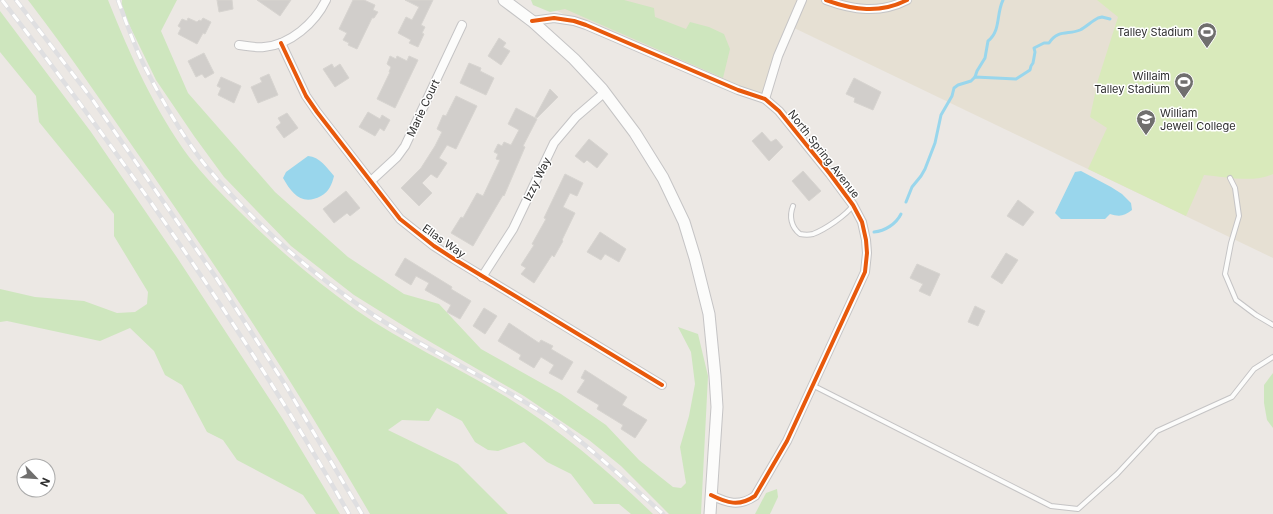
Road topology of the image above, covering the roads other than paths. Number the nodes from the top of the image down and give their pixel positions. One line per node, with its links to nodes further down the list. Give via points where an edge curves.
1 (326, 0): 8 (street, via 308,25)
2 (504, 0): 6 (main road)
3 (802, 0): 11 (street, via 778,56)
4 (826, 0): 5 (street, via 868,10)
5 (906, 0)
6 (532, 21): 10 (main road, via 574,59); 11 (street, North Spring Avenue, via 554,18 586,25)
7 (462, 25): 13 (street, Marie Court, via 405,146)
8 (281, 43): 9 (street, via 262,48); 13 (street, Ellas Way, via 316,112)
9 (239, 45)
10 (605, 92): 16 (street, Izzy Way, via 576,117 554,143 513,229); 21 (main road, via 663,178 684,222 695,258 709,314 716,376 717,407)
11 (765, 99): 14 (street, North Spring Avenue, via 779,111)
12 (1230, 178): 17 (lane, via 1239,216 1225,274 1236,300)
13 (371, 181): 16 (street, Ellas Way, via 400,219 416,233)
14 (853, 205): 15 (lane, via 845,214 808,235 800,234 794,227 791,216); 20 (street, North Spring Avenue, via 862,222 866,240 865,272)
15 (793, 206)
16 (482, 277): 19 (street, Ellas Way)
17 (1273, 325)
18 (1273, 357): 20 (lane, via 1254,369 1232,397 1157,430 1117,474 1078,509 1051,506)
19 (662, 385)
20 (812, 385): 21 (street, North Spring Avenue, via 787,441 755,496 748,501 737,503 725,502)
21 (711, 495): 22 (main road)
22 (710, 514)

